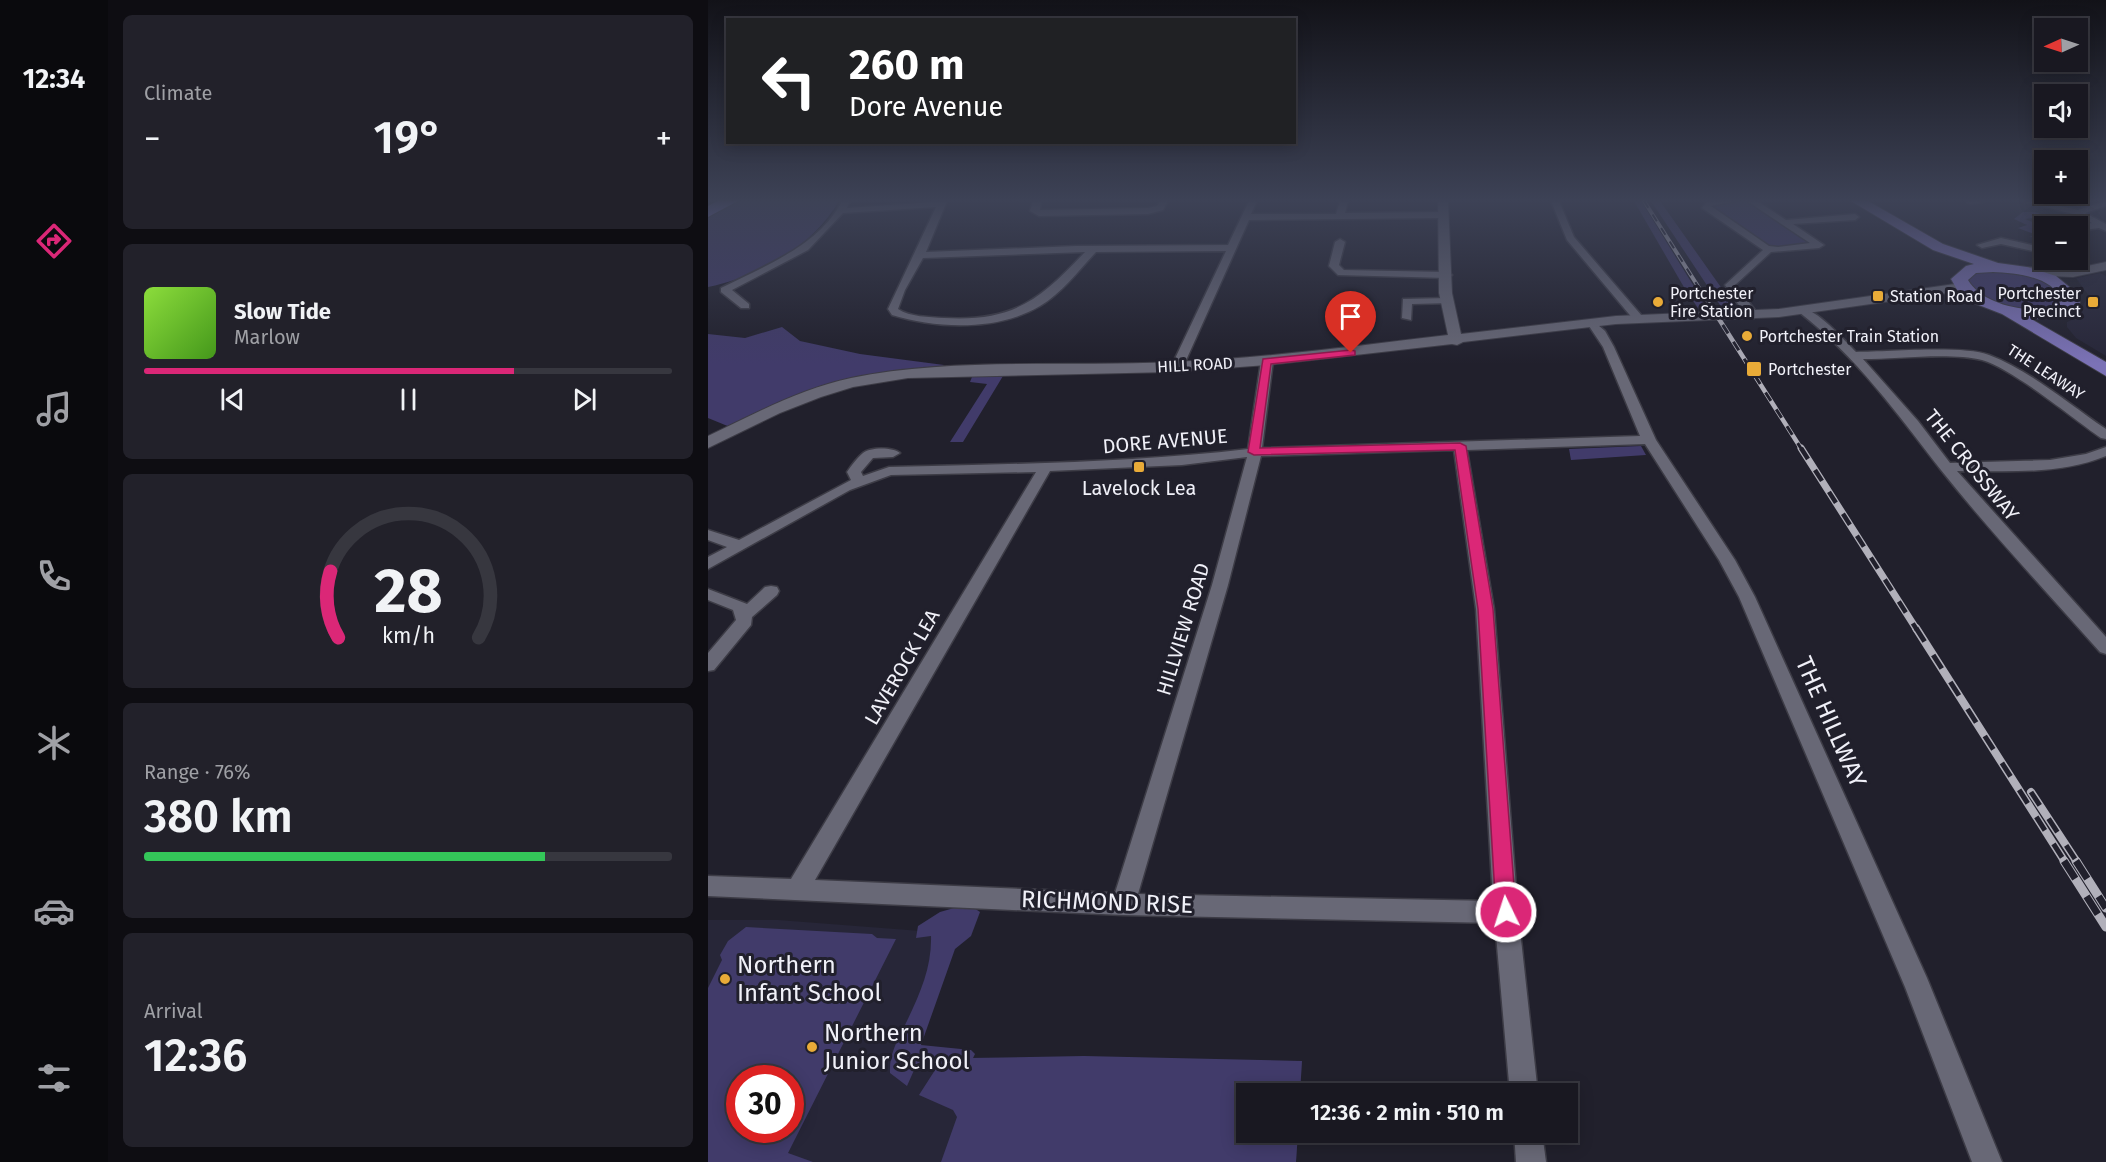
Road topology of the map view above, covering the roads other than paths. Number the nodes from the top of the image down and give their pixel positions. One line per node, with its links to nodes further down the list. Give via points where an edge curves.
1 (791, 255): 20 (street, via 725,290)
2 (920, 255): 3 (street, via 893,309 916,319 951,321 1024,310 1047,296)
3 (1087, 255)
4 (1228, 255): 32 (street)
5 (1337, 255): 15 (street, via 1334,266 1341,273)
6 (1445, 255): 15 (street)
7 (1585, 255): 26 (street)
8 (1762, 255): 24 (street, via 1730,285)
9 (1934, 255): 16 (main road)
10 (1964, 255): 12 (main road)
11 (2106, 266): 14 (street)
12 (2005, 268): 13 (main road); 16 (main road, via 1972,269)
13 (2025, 271): 14 (street); 17 (main road, via 2048,278)
14 (2073, 273): 17 (street, via 2062,282)
15 (1446, 275): 19 (street)
16 (1960, 283): 18 (street); 21 (main road)
17 (2065, 291): 23 (main road, via 2071,303)
18 (1923, 293): 21 (street); 22 (street)
19 (1448, 301): 25 (street, via 1407,302); 28 (street)
20 (745, 306)
21 (1996, 307): 23 (main road, via 2026,313); 33 (main road)
22 (1803, 310): 24 (street); 29 (street, THE CROSSWAY, via 1839,339)
23 (2056, 312): 31 (main road, via 2051,316 2052,327)
24 (1754, 315): 26 (street, HILL ROAD)
25 (1407, 318)
26 (1638, 318): 27 (street, HILL ROAD)
27 (1592, 323): 28 (street, HILL ROAD); 35 (street, THE HILLWAY, via 1603,335)
28 (1457, 341): 30 (street, HILL ROAD)
29 (1852, 356): 34 (street, THE LEAWAY, via 1985,357 2013,370); 41 (street, THE CROSSWAY, via 1916,425)
30 (1267, 362): 32 (street, HILL ROAD); 39 (street, HILLVIEW ROAD)
31 (2106, 362)
32 (1177, 367): 36 (street, HILL ROAD, via 954,370 889,375 798,400)
33 (2106, 370)
34 (2106, 435)
35 (1649, 440): 37 (street, DORE AVENUE); 59 (street, THE HILLWAY, via 1747,597 1918,987)
36 (708, 443)
37 (1460, 446): 39 (street, DORE AVENUE); 55 (street, via 1485,609)
38 (2106, 451): 41 (street, via 2060,462)
39 (1254, 452): 42 (street, DORE AVENUE, via 1182,461); 54 (street, HILLVIEW ROAD, via 1220,585)
40 (893, 453): 43 (street, via 869,454 854,472)
41 (1946, 467): 50 (street, THE CROSSWAY)
42 (1045, 468): 43 (street, DORE AVENUE, via 905,470); 53 (street, LAVEROCK LEA)
43 (859, 481): 45 (street, DORE AVENUE)
44 (708, 535): 45 (street)
45 (740, 546): 46 (street, DORE AVENUE)
46 (708, 564)
47 (771, 591): 49 (street)
48 (708, 594): 49 (street, via 740,607)
49 (744, 615): 51 (street, via 739,630)
50 (2106, 648)
51 (708, 665)
52 (708, 886): 53 (street, RICHMOND RISE)
53 (798, 889): 54 (street, RICHMOND RISE)
54 (1124, 904): 55 (street, RICHMOND RISE)
55 (1506, 912): 56 (street)
56 (1523, 1083)
57 (1529, 1143): 58 (street)
58 (1531, 1162)
59 (1987, 1162)

